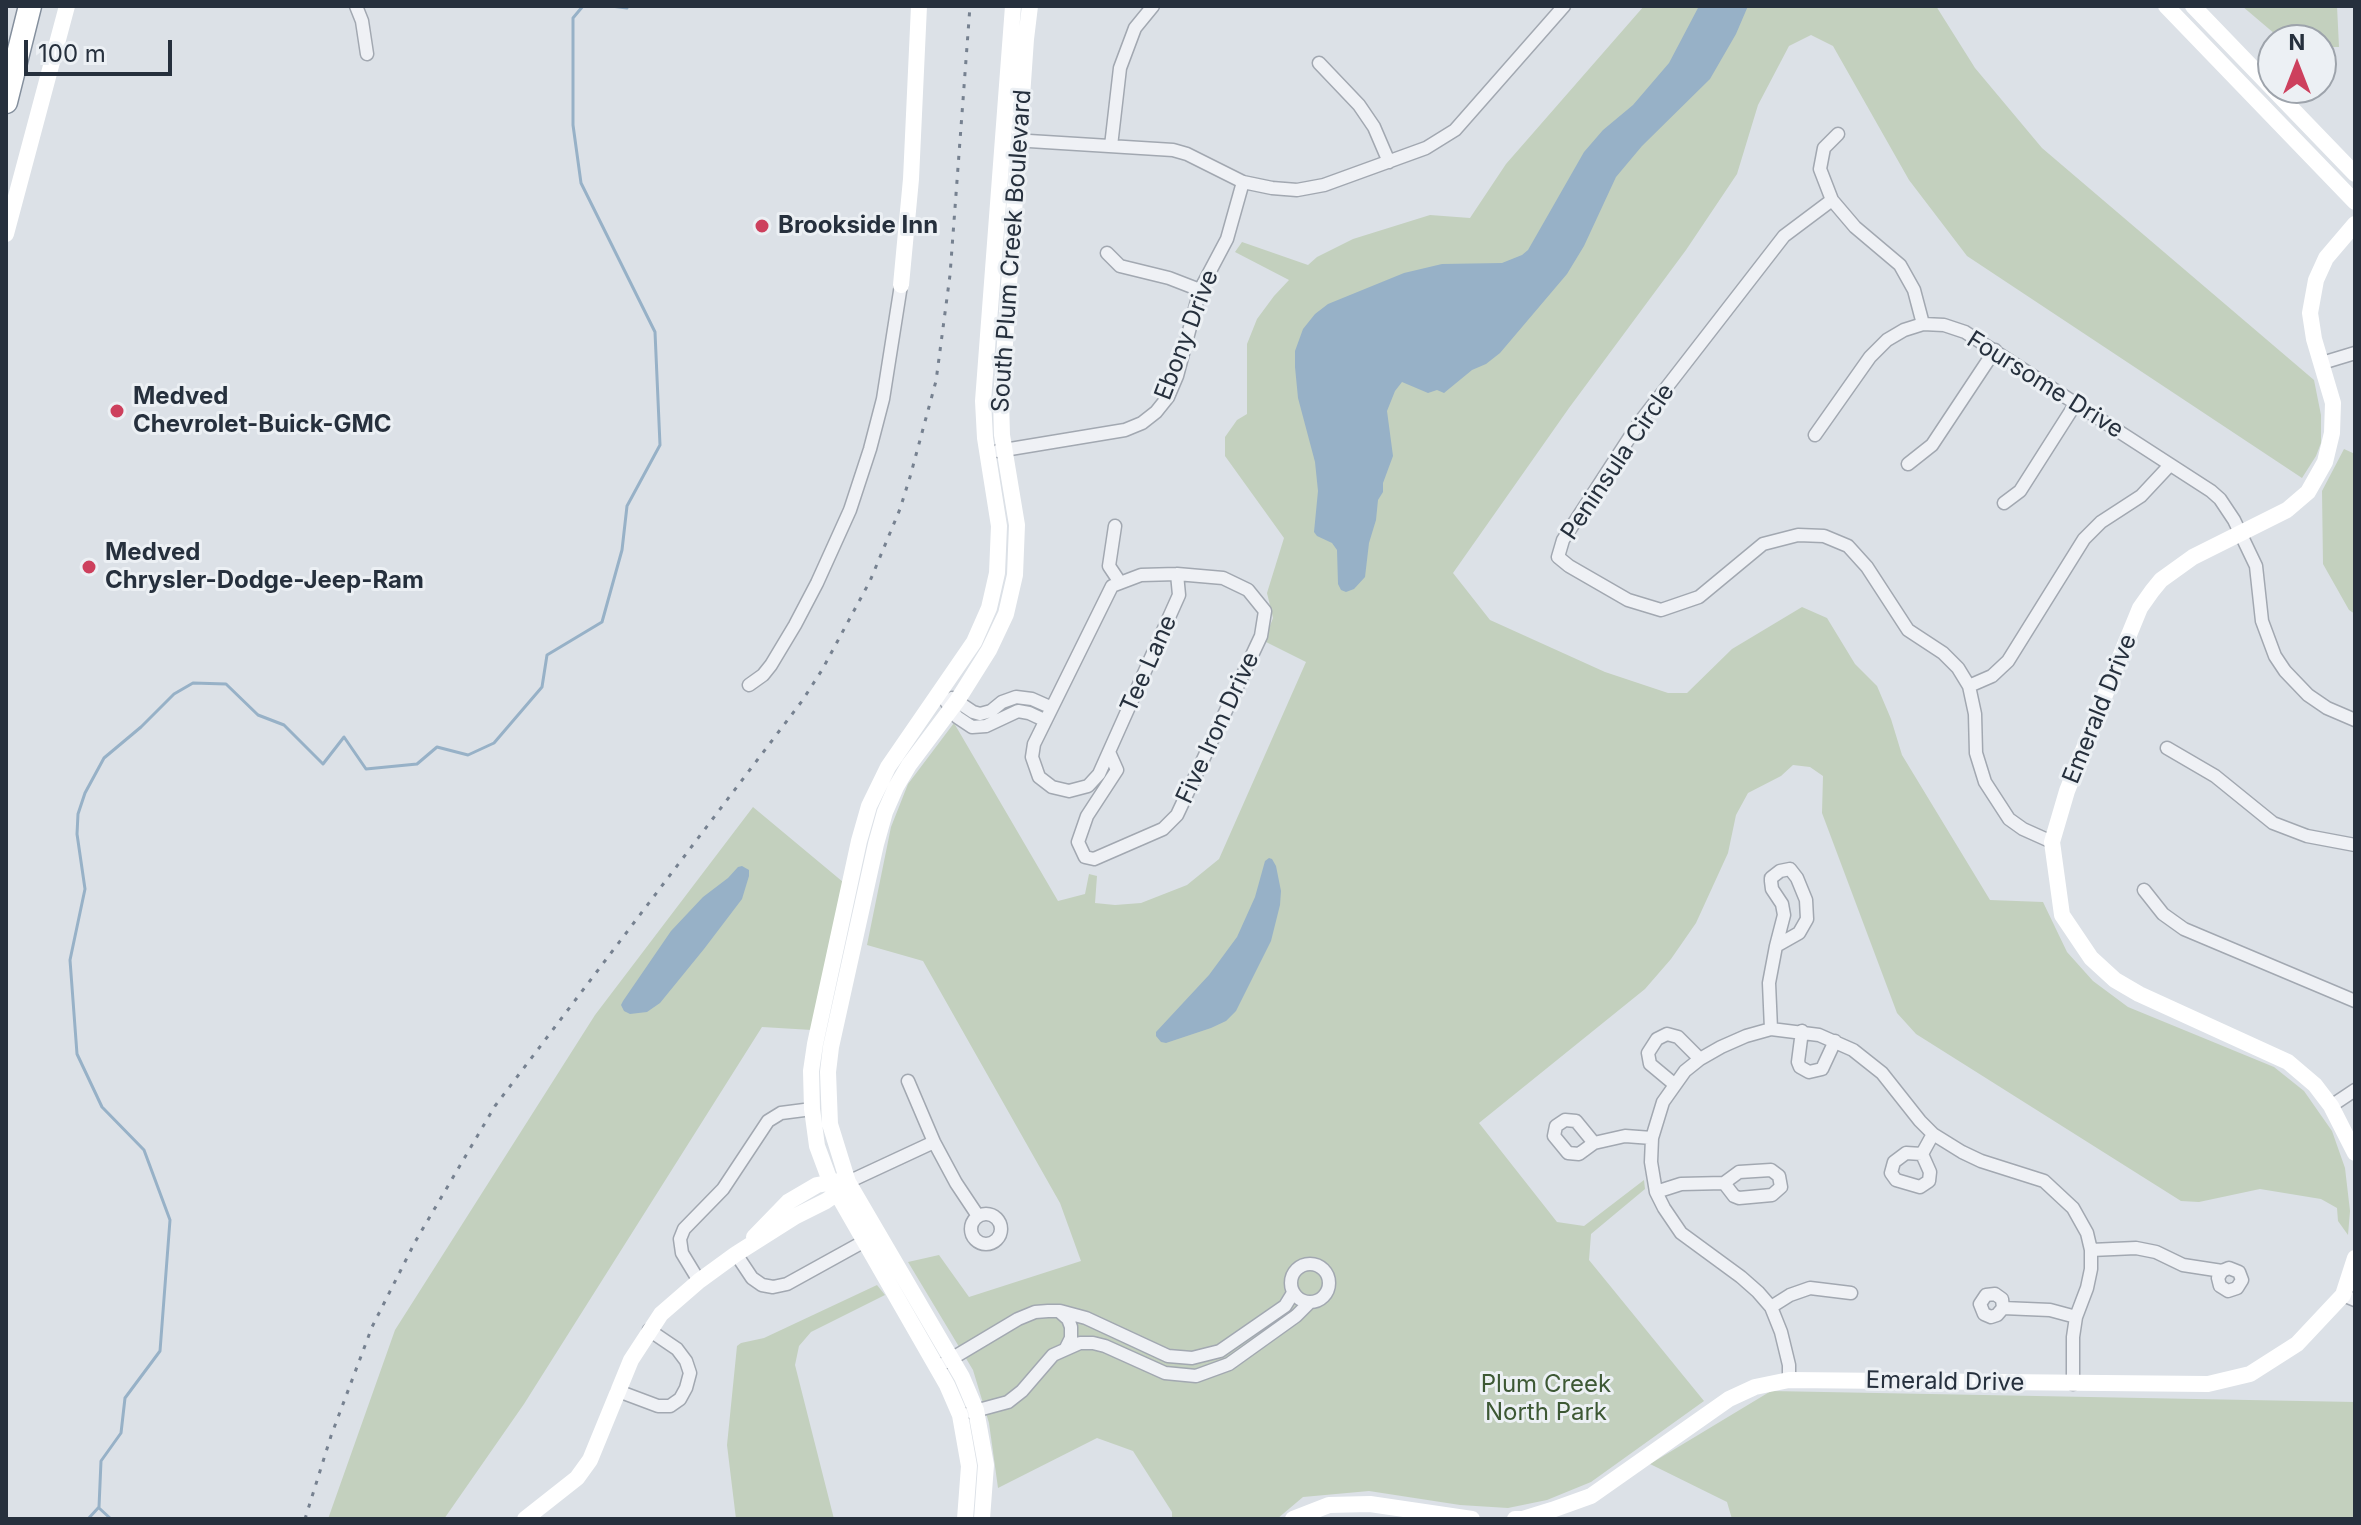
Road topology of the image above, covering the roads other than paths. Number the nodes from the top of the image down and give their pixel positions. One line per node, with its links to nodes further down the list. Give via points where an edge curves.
1 (30, 6): 13 (highway)
2 (67, 6): 23 (street)
3 (356, 6): 11 (street)
4 (919, 6): 25 (street)
5 (1013, 6): 15 (street, South Plum Creek Boulevard)
6 (1030, 6): 15 (street, South Plum Creek Boulevard)
7 (1153, 6): 16 (street, via 1135,28 1120,68)
8 (1564, 6): 17 (street, via 1455,130)
9 (2166, 6): 21 (street)
10 (2193, 6): 18 (street)
11 (367, 54)
12 (1319, 63): 17 (street, via 1359,105)
13 (6, 102)
14 (1838, 134): 20 (street, via 1824,148 1820,169)
15 (1010, 139): 16 (street); 33 (street, South Plum Creek Boulevard)
16 (1111, 146): 19 (street, via 1173,150)
17 (1389, 162): 19 (street, via 1297,190)
18 (2355, 174)
19 (1243, 182): 26 (street, Ebony Drive, via 1227,239)
20 (1832, 200): 27 (street, via 1900,265); 42 (street, Peninsula Circle, via 1784,236 1639,423 1563,540 1558,557 1628,600 1661,610 1699,597 1763,544 1798,535 1824,536 1848,546 1908,630 1943,653)
21 (2355, 202)
22 (2355, 224): 30 (street, Emerald Drive, via 2326,258 2316,280 2310,313)
23 (6, 234)
24 (1107, 253): 26 (street, via 1120,266)
25 (901, 285): 41 (street, via 883,399 850,510 795,625 771,665)
26 (1200, 290): 33 (street, Ebony Drive, via 1177,376 1156,412 1125,430)
27 (1923, 324): 28 (street, Foursome Drive, via 1965,332); 32 (street, via 1887,340 1870,357)
28 (1995, 350): 31 (street, Foursome Drive); 34 (street, via 1932,445)
29 (2355, 353): 30 (street)
30 (2322, 363): 38 (street, Emerald Drive, via 2333,403 2325,462 2308,492 2287,510)
31 (2076, 403): 35 (street, Foursome Drive); 36 (street, via 2020,491)
32 (1815, 435)
33 (996, 451): 43 (street, South Plum Creek Boulevard, via 996,581 982,626); 44 (street, South Plum Creek Boulevard, via 1017,525 1015,575 998,633)
34 (1908, 464)
35 (2170, 465): 38 (street, Foursome Drive, via 2220,499); 42 (street, via 2141,496 2084,539 2008,661)
36 (2004, 503)
37 (1115, 526): 40 (street, via 1109,566)
38 (2241, 533): 47 (street, Foursome Drive, via 2256,566 2262,621 2275,656 2308,695); 50 (street, Emerald Drive, via 2177,567 2140,608)
39 (1177, 574): 40 (street); 49 (street, Tee Lane, via 1179,595); 49 (street, Five Iron Drive, via 1223,578 1248,590 1265,611 1261,636 1177,815 1163,829 1094,859 1085,857 1078,842 1087,816 1117,770)
40 (1119, 581): 45 (street)
41 (749, 685)
42 (1969, 686): 50 (street, Peninsula Circle, via 1976,753 1985,782 2009,819)
43 (940, 693): 44 (street); 63 (street, South Plum Creek Boulevard, via 888,767 863,823 812,1057)
44 (954, 705): 45 (street, via 980,714 1016,697); 46 (street, via 965,724 979,728 1018,711); 70 (street, South Plum Creek Boulevard, via 902,776 876,844 831,1047 830,1124)
45 (1050, 707): 46 (street)
46 (1044, 720): 49 (street, via 1032,757 1039,777 1052,787 1069,791 1088,786)
47 (2355, 720)
48 (2167, 748): 51 (street, via 2209,771 2273,823)
49 (1109, 752)
50 (2052, 842): 62 (street, Emerald Drive, via 2062,915 2091,958 2139,994 2288,1062)
51 (2355, 845)
52 (2144, 890): 54 (street, via 2184,929)
53 (1776, 946): 53 (street, via 1799,933 1807,919 1806,900 1790,869 1771,881 1784,915); 55 (street, via 1769,983)
54 (2355, 1001)
55 (1771, 1029): 56 (street); 58 (street)
56 (1802, 1031): 57 (street); 57 (street, via 1798,1062 1809,1072 1822,1069)
57 (1835, 1041): 64 (street, via 1882,1073)
58 (1700, 1059): 60 (street); 60 (street, via 1678,1037 1667,1034 1657,1039 1648,1053 1650,1064)
59 (908, 1081): 66 (street)
60 (1674, 1084): 65 (street)
61 (2355, 1090): 62 (street)
62 (2331, 1106): 68 (street, Emerald Drive)
63 (812, 1109): 72 (street, South Plum Creek Boulevard, via 817,1146); 80 (street, via 781,1113 768,1121 723,1189 684,1229 682,1253)
64 (1933, 1134): 69 (street); 76 (street, via 1981,1161 2044,1181 2073,1208)
65 (1652, 1138): 67 (street, via 1616,1137); 73 (street)
66 (934, 1142): 70 (street); 74 (street)
67 (1594, 1143)
68 (2355, 1153)
69 (1922, 1154)
70 (848, 1182): 72 (street); 91 (street, South Plum Creek Boulevard)
71 (1724, 1183): 73 (street, via 1681,1184)
72 (833, 1188): 75 (street, South Plum Creek Boulevard); 77 (street, via 800,1194 788,1202)
73 (1656, 1192): 85 (street, via 1681,1233 1741,1277)
74 (978, 1216)
75 (863, 1242): 77 (street, via 773,1287 752,1278); 91 (street, South Plum Creek Boulevard)
76 (2091, 1250): 79 (street, via 2136,1248 2183,1265); 88 (street, via 2091,1269)
77 (736, 1254): 80 (street)
78 (2355, 1258): 83 (street, Emerald Drive)
79 (2222, 1271)
80 (699, 1281): 89 (street)
81 (1293, 1293): 84 (street); 84 (street, via 1297,1269 1319,1266 1329,1286 1323,1297); 87 (street, via 1285,1306 1220,1351 1192,1358 1168,1356)
82 (1851, 1293): 85 (street, via 1810,1288)
83 (2349, 1298): 93 (street, Emerald Drive, via 2297,1344 2250,1374 2208,1384)
84 (1310, 1302): 90 (street, via 1229,1364 1196,1376 1165,1373 1093,1343)
85 (1771, 1307): 92 (street)
86 (2003, 1308): 88 (street)
87 (1060, 1311): 90 (street, via 1071,1327); 91 (street, via 1018,1319)
88 (2076, 1317): 93 (street)
89 (649, 1330): 94 (street); 94 (street, via 686,1361 686,1388 670,1406)
90 (1066, 1348): 95 (street, via 1008,1402)
91 (944, 1363): 95 (street, South Plum Creek Boulevard, via 962,1377)
92 (1789, 1380): 93 (street, Emerald Drive); 101 (street, Emerald Drive, via 1729,1399 1591,1496)
93 (2073, 1384)
94 (618, 1391): 96 (street, via 584,1470)
95 (968, 1413): 97 (street, South Plum Creek Boulevard); 98 (street, South Plum Creek Boulevard, via 986,1465)
96 (525, 1519)
97 (965, 1519)
98 (982, 1519)
99 (1293, 1519): 100 (street, via 1329,1505 1370,1504)
100 (1472, 1519)
101 (1515, 1519)

